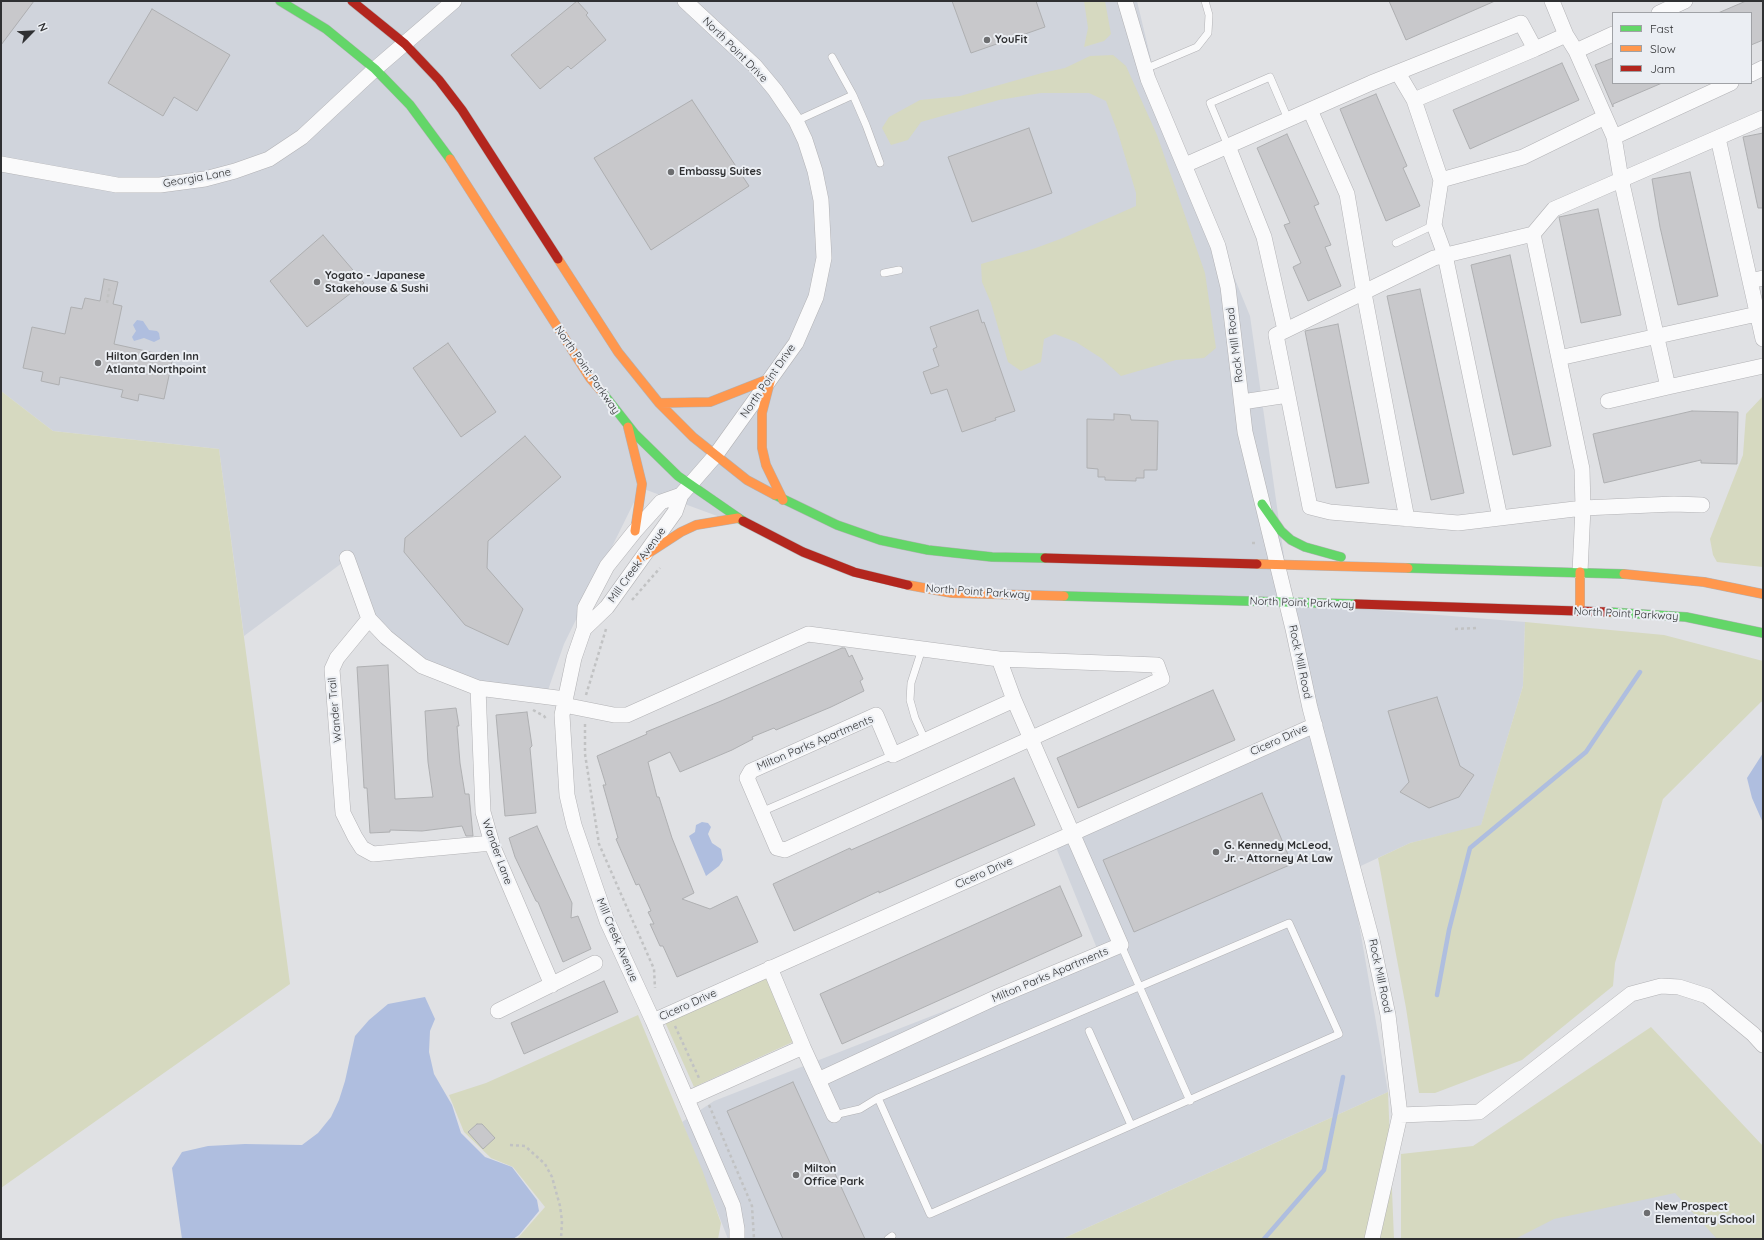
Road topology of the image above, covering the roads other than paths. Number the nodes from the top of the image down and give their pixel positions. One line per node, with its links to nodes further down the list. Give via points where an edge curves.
1 (280, 1): 17 (street, North Point Parkway, via 326,29)
2 (352, 1): 12 (street)
3 (454, 1): 12 (street, Georgia Lane)
4 (685, 1): 28 (street, North Point Drive, via 755,66)
5 (1125, 1): 18 (street, Rock Mill Road)
6 (1205, 1): 18 (lane, via 1209,15 1208,33 1197,47)
7 (1552, 1): 11 (street)
8 (1685, 1): 9 (street)
9 (1660, 12)
10 (1612, 34): 14 (street)
11 (1566, 35): 13 (street); 14 (street)
12 (405, 44): 17 (street, Georgia Lane); 56 (street, via 462,110 618,352)
13 (1535, 49): 19 (street, via 1521,23); 23 (street)
14 (1576, 51): 25 (street)
15 (832, 57): 22 (lane)
16 (1763, 68): 20 (street)
17 (375, 69): 33 (street, Georgia Lane, via 302,137 269,159 205,179 160,185 117,185); 57 (street, North Point Parkway, via 410,105 442,146 590,378)
18 (1145, 69): 34 (street, Rock Mill Road)
19 (1398, 73): 23 (street); 24 (street)
20 (1752, 74)
21 (1729, 84): 29 (street)
22 (853, 95): 28 (lane); 32 (lane)
23 (1414, 100): 36 (street)
24 (1310, 110): 27 (street); 44 (street, via 1347,194)
25 (1605, 118): 29 (street); 36 (street, via 1523,157)
26 (1763, 118): 30 (street)
27 (1288, 119): 31 (street); 31 (lane, via 1270,77 1210,103)
28 (796, 121): 51 (street, North Point Drive, via 815,171 822,214 824,258 816,297 796,343)
29 (1614, 137): 35 (street)
30 (1718, 138): 35 (street); 43 (street)
31 (1228, 146): 34 (street); 46 (street, via 1264,237)
32 (880, 163)
33 (1, 164)
34 (1185, 165): 55 (street, Rock Mill Road, via 1218,246 1228,287)
35 (1621, 179): 38 (street, via 1554,209); 47 (street)
36 (1441, 180): 37 (street)
37 (1434, 225): 39 (lane); 40 (street)
38 (1533, 234): 40 (street); 49 (street)
39 (1396, 243)
40 (1445, 255): 44 (street); 65 (street)
41 (900, 270): 42 (lane)
42 (884, 273)
43 (1756, 280): 45 (street)
44 (1364, 293): 46 (street); 66 (street)
45 (1757, 314): 47 (street); 48 (street)
46 (1286, 330): 53 (street, via 1276,335)
47 (1656, 336): 49 (street); 52 (street)
48 (1763, 339)
49 (1559, 358): 63 (street, via 1582,469)
50 (1763, 366): 52 (street)
51 (771, 378): 56 (street, via 710,402); 58 (street, North Point Drive); 60 (street, via 762,413 762,448 766,465)
52 (1668, 387): 54 (street)
53 (1288, 395): 55 (street); 66 (street, via 1310,507 1330,512)
54 (1608, 401)
55 (1242, 402): 61 (street, Rock Mill Road, via 1245,432)
56 (659, 403): 58 (street)
57 (627, 425): 59 (street, North Point Parkway); 67 (street, via 642,484)
58 (715, 456): 59 (street, North Point Drive); 60 (street, via 747,480)
59 (686, 490): 64 (street, North Point Parkway); 67 (street, Mill Creek Avenue, via 661,502); 69 (street, Mill Creek Avenue, via 675,512)
60 (783, 500): 70 (street, via 837,525 880,540 956,554 1051,559)
61 (1262, 504): 70 (street, Rock Mill Road); 71 (street, via 1281,531 1291,540 1305,547)
62 (1702, 505): 63 (street)
63 (1584, 508): 65 (street); 72 (street)
64 (738, 518): 69 (street, via 696,525); 74 (street, North Point Parkway, via 777,540 829,563 887,581 926,589 978,594)
65 (1500, 518): 66 (street, via 1458,524)
66 (1407, 519)
67 (635, 531): 77 (street, Mill Creek Avenue, via 607,566 584,608)
68 (347, 558): 76 (street)
69 (641, 558): 77 (street, Mill Creek Avenue, via 607,607)
70 (1277, 563): 71 (street); 74 (street, Rock Mill Road)
71 (1375, 566): 72 (street)
72 (1580, 572): 73 (street, via 1704,582); 75 (street)
73 (1763, 594)
74 (1287, 603): 75 (street, North Point Parkway); 84 (street, Rock Mill Road)
75 (1580, 611): 78 (street, North Point Parkway, via 1686,617)
76 (369, 619): 81 (street, via 386,637 422,666); 90 (street, Wander Trail, via 337,658 332,669 343,813 355,837 362,848 372,854)
77 (584, 629): 83 (street, Mill Creek Avenue)
78 (1763, 633)
79 (922, 649): 80 (street, Milton Parks Apartments); 83 (street, Milton Parks Apartments, via 808,634 627,715 614,715); 86 (lane, via 911,683 910,700)
80 (999, 659): 82 (street, Milton Parks Apartments); 85 (street, Milton Parks Apartments, via 1157,665 1162,679)
81 (478, 688): 83 (street); 90 (street, Wander Lane, via 483,812)
82 (1014, 700): 85 (street, Milton Parks Apartments); 86 (street)
83 (564, 702): 97 (street, Mill Creek Avenue, via 562,715 566,795 574,825 607,921)
84 (1315, 725): 89 (street, Cicero Drive); 106 (street, Rock Mill Road, via 1372,940 1388,1016)
85 (1031, 739): 88 (street, Milton Parks Apartments, via 785,850 777,848); 89 (street, Milton Parks Apartments)
86 (925, 740): 87 (street)
87 (893, 755): 88 (lane); 88 (street, Milton Parks Apartments, via 876,715 751,771 747,778)
88 (761, 812)
89 (1072, 833): 91 (street, Milton Parks Apartments); 93 (street, Cicero Drive)
90 (492, 843): 94 (street, Wander Lane)
91 (1121, 945): 95 (lane); 101 (street, Milton Parks Apartments, via 997,997)
92 (595, 963): 94 (street)
93 (770, 968): 97 (street, Cicero Drive); 100 (street)
94 (552, 985): 96 (street)
95 (1139, 987): 102 (lane); 104 (lane); 104 (lane, via 1289,923 1323,996 1339,1034)
96 (498, 1011)
97 (653, 1021): 103 (street, Mill Creek Avenue)
98 (1090, 1031): 107 (lane)
99 (1763, 1045): 106 (street, via 1754,1034 1708,996 1679,987 1661,986 1630,994 1479,1112)
100 (803, 1047): 101 (street); 103 (street)
101 (818, 1080): 105 (street)
102 (878, 1098): 105 (lane, via 860,1109); 107 (lane, via 930,1214)
103 (687, 1099): 108 (street, Mill Creek Avenue, via 733,1206)
104 (1190, 1100): 107 (lane)
105 (834, 1115)
106 (1400, 1115): 109 (street, Rock Mill Road)
107 (1131, 1125)
108 (736, 1239)
109 (1372, 1239)

